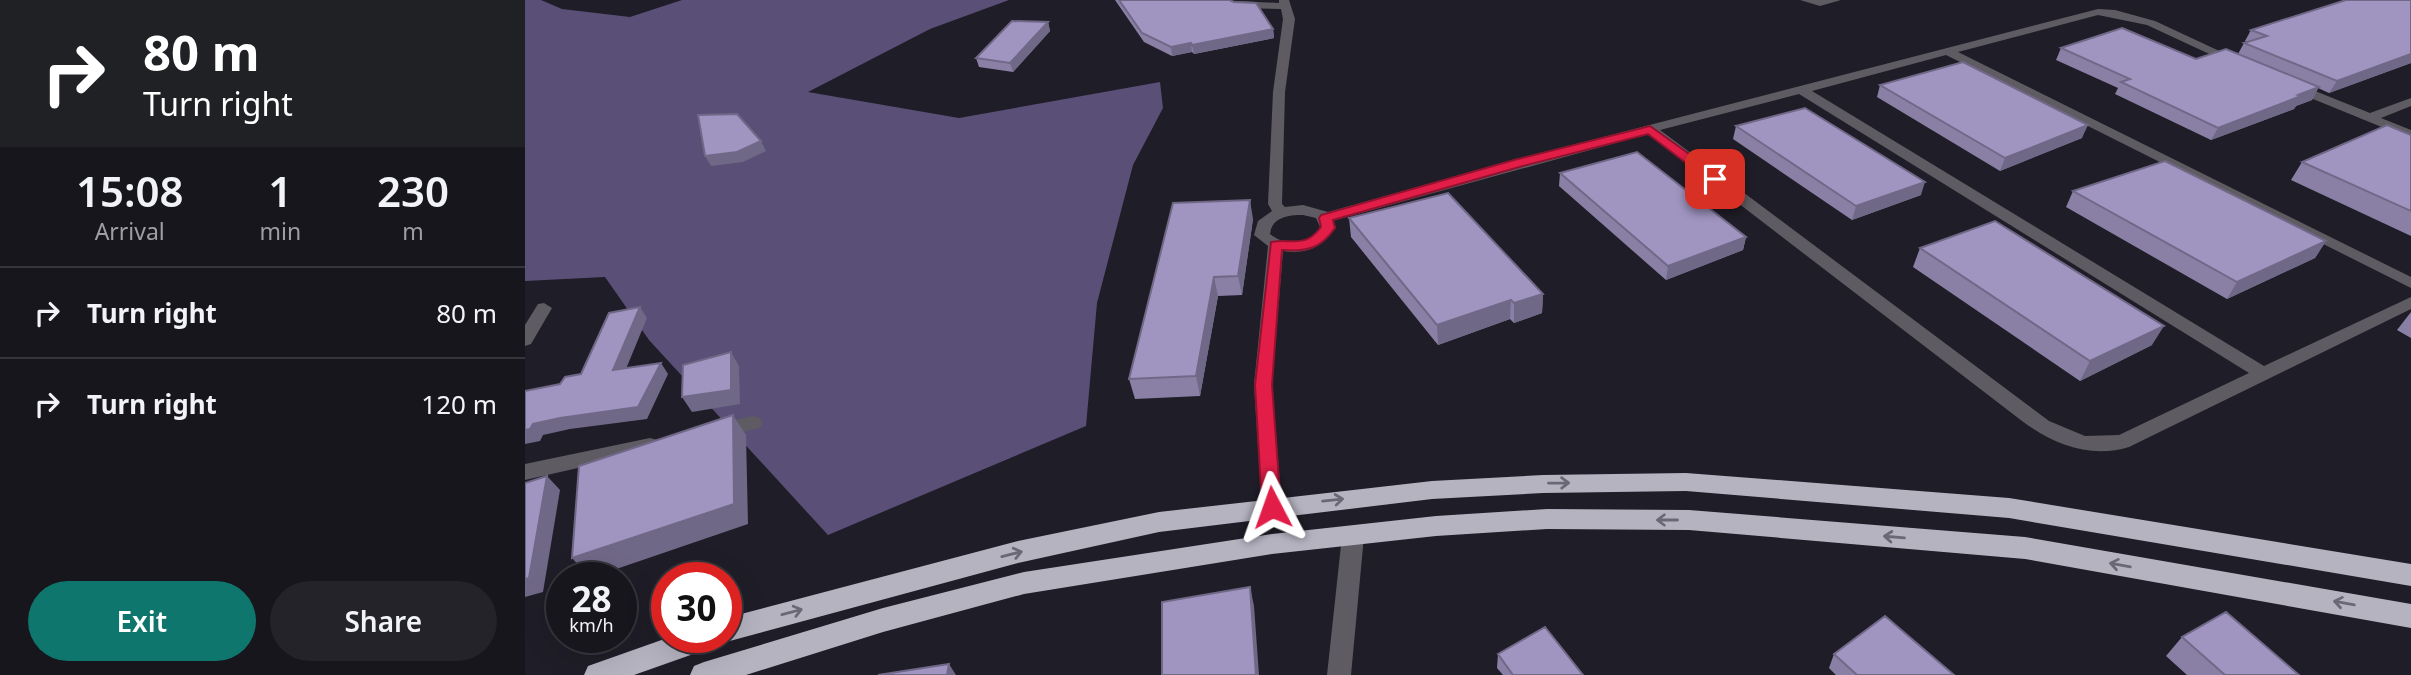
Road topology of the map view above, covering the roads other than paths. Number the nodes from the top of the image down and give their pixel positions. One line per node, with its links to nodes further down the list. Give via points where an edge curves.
1 (1221, 0): 5 (street, via 1236,5)
2 (1805, 0): 3 (street)
3 (1836, 0)
4 (2083, 0): 6 (street)
5 (1285, 3): 15 (street, via 1289,19 1279,92 1275,204)
6 (2111, 12): 7 (street); 8 (street)
7 (1949, 52): 10 (street); 18 (street)
8 (2248, 67)
9 (2285, 83): 12 (street)
10 (1802, 90): 13 (street); 22 (street)
11 (2411, 102): 12 (street)
12 (2369, 118): 14 (street)
13 (1650, 129): 16 (street); 22 (street, via 1999,394 2074,443 2097,447 2122,442)
14 (2411, 135)
15 (1281, 212): 16 (street, via 1303,210); 17 (street, via 1262,229 1262,235)
16 (1325, 218): 17 (street, via 1328,228 1319,240 1299,247)
17 (1276, 246): 27 (street, via 1263,385)
18 (2411, 283)
19 (2411, 302): 22 (street)
20 (544, 308): 21 (street)
21 (525, 340)
22 (2262, 373)
23 (753, 423): 24 (street)
24 (699, 434)
25 (673, 440): 26 (street)
26 (525, 472)
27 (1272, 507): 29 (highway, one-way to 29, via 1446,489 1686,482 2009,508); 31 (highway, one-way to 27, via 1019,552 1159,522)
28 (1353, 536): 30 (highway, one-way to 28, via 2025,548 1689,520 1547,519); 35 (highway, via 1159,560 1024,583); 36 (street)
29 (2411, 575)
30 (2411, 616)
31 (742, 626)
32 (676, 653): 33 (highway)
33 (655, 664): 34 (highway)
34 (598, 675)
35 (704, 675)
36 (1339, 675)

